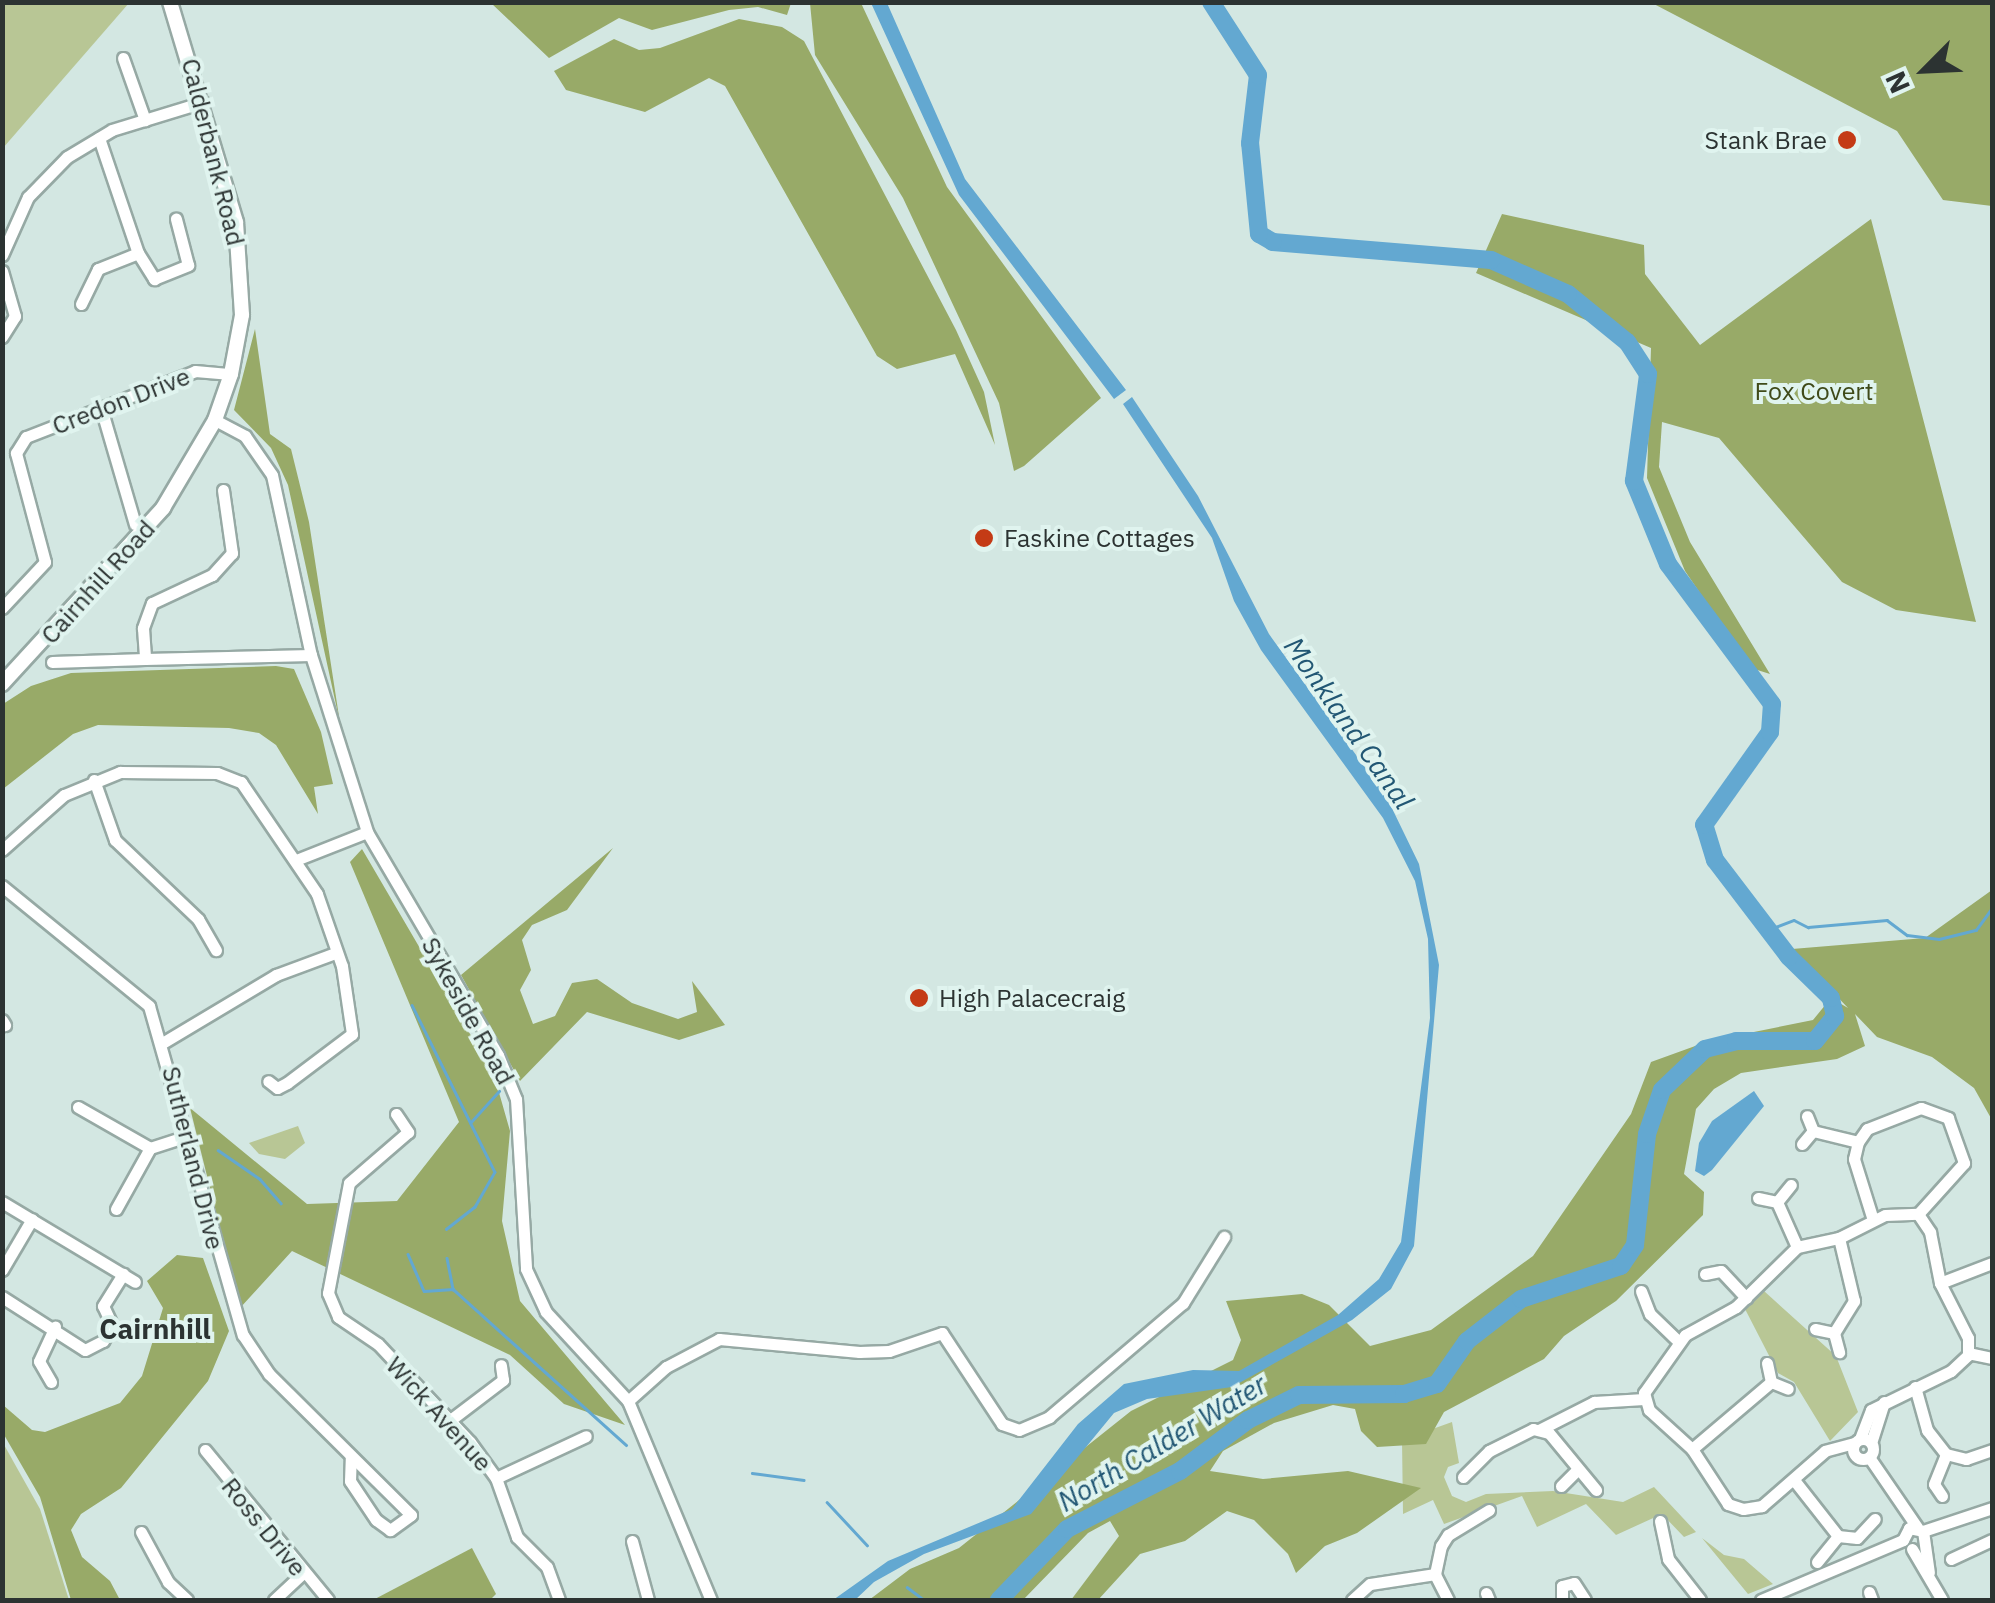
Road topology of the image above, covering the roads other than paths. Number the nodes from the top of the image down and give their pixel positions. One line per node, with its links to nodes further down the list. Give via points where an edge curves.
1 (170, 2): 3 (main road, Calderbank Road)
2 (123, 58): 4 (street)
3 (204, 102): 4 (street); 12 (main road, Calderbank Road, via 236,222 243,278)
4 (145, 120): 5 (street)
5 (99, 138): 7 (street); 8 (street, via 66,158 28,197)
6 (176, 219): 7 (street, via 188,266 154,279)
7 (138, 253): 10 (street, via 98,269)
8 (2, 255)
9 (2, 271): 11 (street, via 15,316)
10 (81, 304)
11 (2, 336)
12 (231, 374): 13 (street, Credon Drive, via 195,372); 14 (main road, Calderbank Road)
13 (100, 408): 16 (street); 17 (street, Credon Drive, via 26,437 16,453 45,562)
14 (215, 420): 18 (street, Sykeside Road, via 245,436 272,475); 21 (main road, Cairnhill Road, via 135,546)
15 (223, 490): 19 (street, via 232,552 212,575 152,603)
16 (135, 524)
17 (2, 608)
18 (311, 654): 19 (street); 23 (street, Sykeside Road)
19 (145, 659): 20 (street)
20 (52, 662)
21 (2, 684)
22 (94, 780): 24 (street, via 64,795); 25 (street, via 120,772 234,778); 27 (street, via 115,840 198,919)
23 (367, 832): 25 (street); 73 (street, Sykeside Road, via 498,1055 516,1099 519,1238 538,1298)
24 (2, 850)
25 (296, 860): 28 (street, via 316,894)
26 (2, 886): 29 (street, Sutherland Drive, via 148,1006)
27 (216, 950)
28 (334, 953): 29 (street, via 276,975); 30 (street, via 352,1034 287,1083 276,1088)
29 (164, 1042): 35 (street, Sutherland Drive)
30 (268, 1081)
31 (78, 1108): 38 (street)
32 (396, 1114): 74 (street, Wick Avenue, via 408,1132 350,1183 328,1293 338,1317 378,1344)
33 (1807, 1116): 34 (street)
34 (1812, 1131): 36 (street); 37 (street)
35 (187, 1136): 38 (street); 82 (street, Sutherland Drive, via 243,1335 269,1374)
36 (1858, 1142): 44 (street, via 1867,1129 1921,1108 1948,1118 1964,1163); 46 (street, via 1854,1159)
37 (1802, 1144)
38 (150, 1148): 43 (street)
39 (1791, 1186): 42 (street)
40 (1758, 1198): 42 (street)
41 (2, 1202): 45 (street)
42 (1777, 1202): 49 (street)
43 (116, 1210)
44 (1918, 1214): 46 (street); 55 (street, via 1930,1232)
45 (32, 1219): 51 (street); 52 (street)
46 (1872, 1220): 48 (street)
47 (1224, 1237): 73 (street, via 1182,1304 1050,1418 1019,1430 1002,1424 942,1334 889,1351 859,1352 719,1339 666,1367)
48 (1840, 1238): 49 (street); 61 (street, via 1854,1301)
49 (1797, 1247): 58 (street)
50 (1992, 1264): 55 (street)
51 (2, 1270)
52 (123, 1274): 54 (street); 59 (street, via 104,1306 112,1325 102,1342 77,1350)
53 (1705, 1274): 58 (street, via 1721,1271)
54 (135, 1282)
55 (1940, 1283): 64 (street, via 1968,1338)
56 (1641, 1292): 62 (street, via 1650,1314)
57 (2, 1297): 59 (street)
58 (1746, 1298): 62 (street)
59 (55, 1327): 68 (street, via 39,1361)
60 (1815, 1330): 61 (street)
61 (1834, 1333): 63 (street)
62 (1679, 1342): 72 (street, via 1649,1380)
63 (1840, 1352)
64 (1968, 1353): 65 (street); 70 (street, via 1958,1366)
65 (1992, 1358)
66 (1767, 1363): 69 (street)
67 (501, 1365): 74 (street, via 500,1383)
68 (51, 1382)
69 (1770, 1382): 71 (street); 78 (street)
70 (1915, 1388): 77 (street, via 1884,1402); 81 (street, via 1927,1430)
71 (1788, 1389)
72 (1644, 1399): 75 (street, via 1594,1402); 78 (street)
73 (628, 1401): 110 (street, Sykeside Road)
74 (449, 1421): 84 (street, Wick Avenue)
75 (1539, 1430): 83 (street, via 1549,1433); 85 (street, via 1488,1451)
76 (586, 1436): 84 (street)
77 (1860, 1445): 86 (street, via 1820,1454); 98 (street)
78 (1692, 1449): 86 (street, via 1736,1508 1757,1508)
79 (205, 1450): 103 (street, Ross Drive)
80 (1992, 1450): 81 (street, via 1966,1459)
81 (1946, 1454): 87 (street)
82 (351, 1456): 82 (street, Sutherland Drive, via 350,1481 376,1520 390,1530 412,1515)
83 (1576, 1470): 88 (street); 90 (street)
84 (496, 1478): 108 (street, Wick Avenue, via 517,1537 547,1567)
85 (1463, 1478)
86 (1794, 1480): 97 (street)
87 (1934, 1484): 89 (street); 91 (street)
88 (1561, 1486)
89 (1917, 1488)
90 (1596, 1490)
91 (1942, 1496)
92 (1992, 1508): 98 (street)
93 (1489, 1510): 104 (street, via 1448,1534)
94 (1875, 1519): 97 (street, via 1857,1538)
95 (1660, 1521): 115 (street, via 1668,1559)
96 (141, 1532): 105 (street, via 168,1582)
97 (1838, 1536): 102 (street)
98 (1915, 1539): 116 (street); 117 (street)
99 (1992, 1540): 101 (street)
100 (632, 1541): 109 (street)
101 (1951, 1560)
102 (1817, 1562)
103 (301, 1574): 106 (street); 107 (street, Ross Drive)
104 (1435, 1574): 111 (street, via 1370,1584); 112 (street)
105 (187, 1600)
106 (274, 1600)
107 (328, 1600)
108 (559, 1600)
109 (648, 1600)
110 (711, 1600)
111 (1352, 1600)
112 (1448, 1600)
113 (1562, 1600): 114 (street, via 1562,1586 1574,1583)
114 (1585, 1600)
115 (1700, 1600)
116 (1761, 1600)
117 (1942, 1600)

